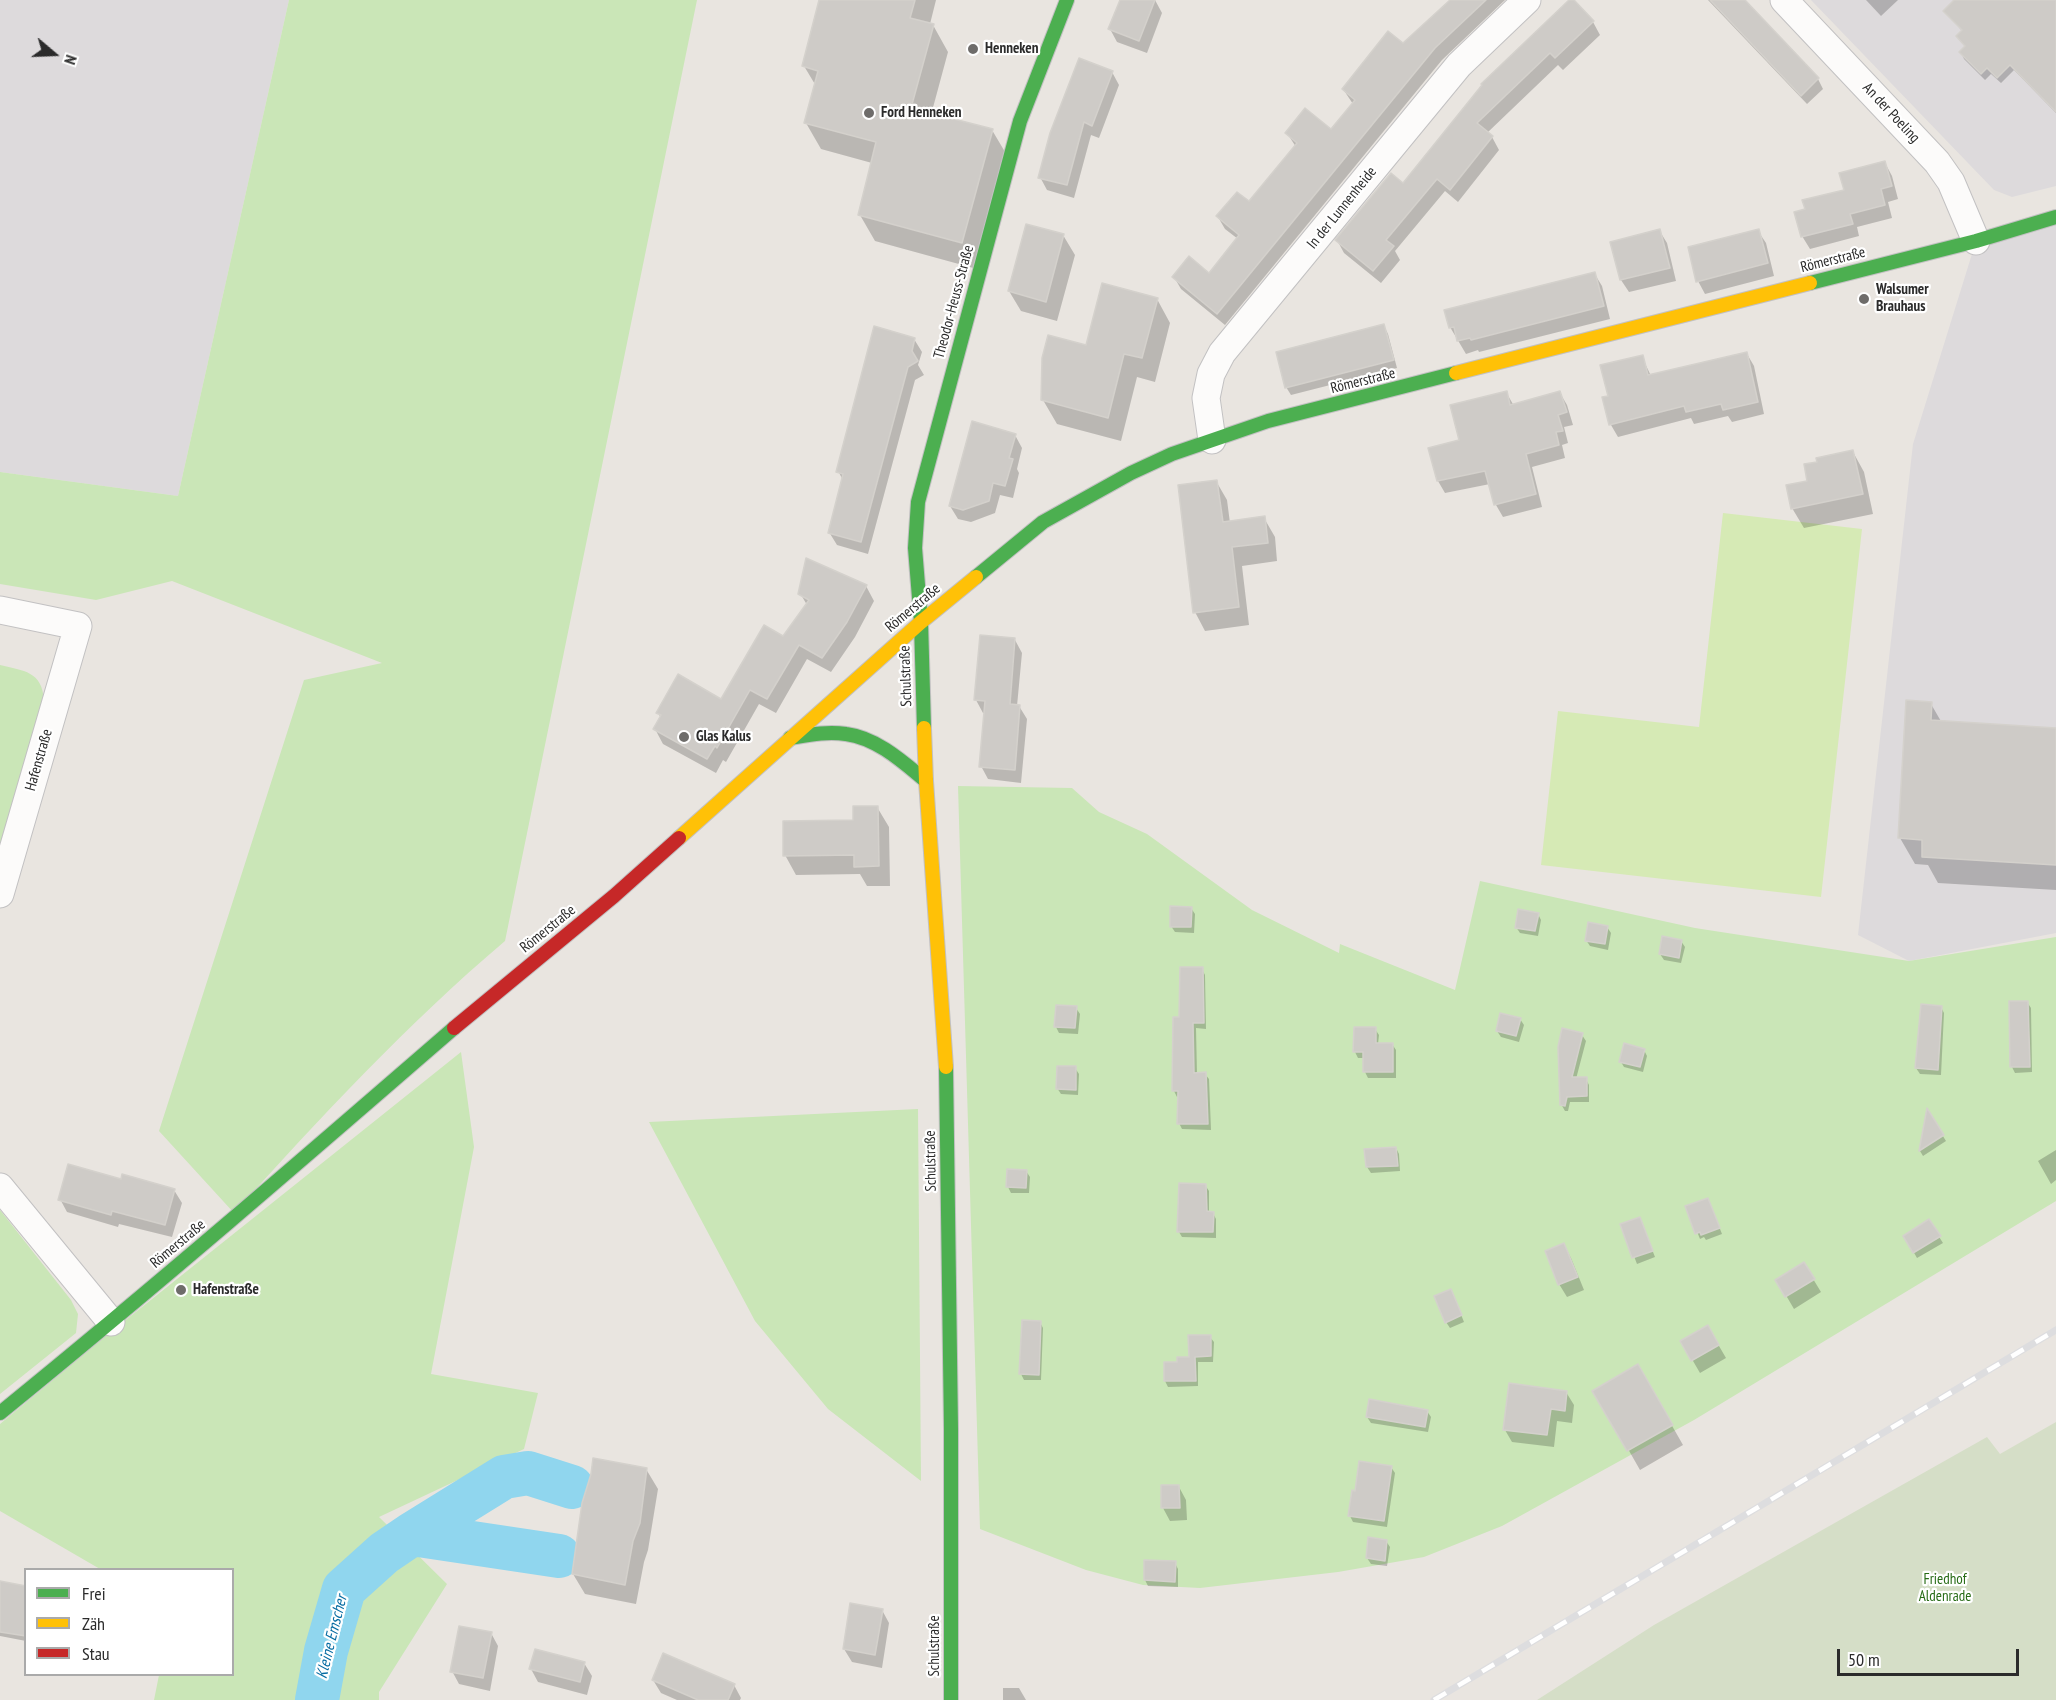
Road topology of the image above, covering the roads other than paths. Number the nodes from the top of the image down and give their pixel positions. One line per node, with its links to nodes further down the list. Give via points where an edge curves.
1 (1067, 0): 8 (street, Theodor-Heuss-Straße, via 1020,122 918,501 915,548)
2 (1527, 0): 6 (street, In der Lunnenheide, via 1459,64 1222,353 1211,374 1206,398)
3 (1784, 0): 5 (street, An der Poeling, via 1937,162 1951,182)
4 (2056, 217): 5 (street, Römerstraße)
5 (1976, 241): 6 (street, Römerstraße, via 1268,421)
6 (1212, 440): 8 (street, Römerstraße, via 1131,473 1043,522)
7 (0, 610): 11 (street, Hafenstraße, via 78,626)
8 (921, 622): 9 (street, Römerstraße); 10 (street, Schulstraße)
9 (790, 738): 10 (street, via 834,732 859,737 894,755); 13 (street, Römerstraße, via 614,896 454,1027)
10 (926, 781): 15 (street, Schulstraße, via 946,1064)
11 (0, 894)
12 (0, 1187): 13 (street)
13 (111, 1322): 14 (street, Römerstraße)
14 (0, 1413)
15 (951, 1700)

